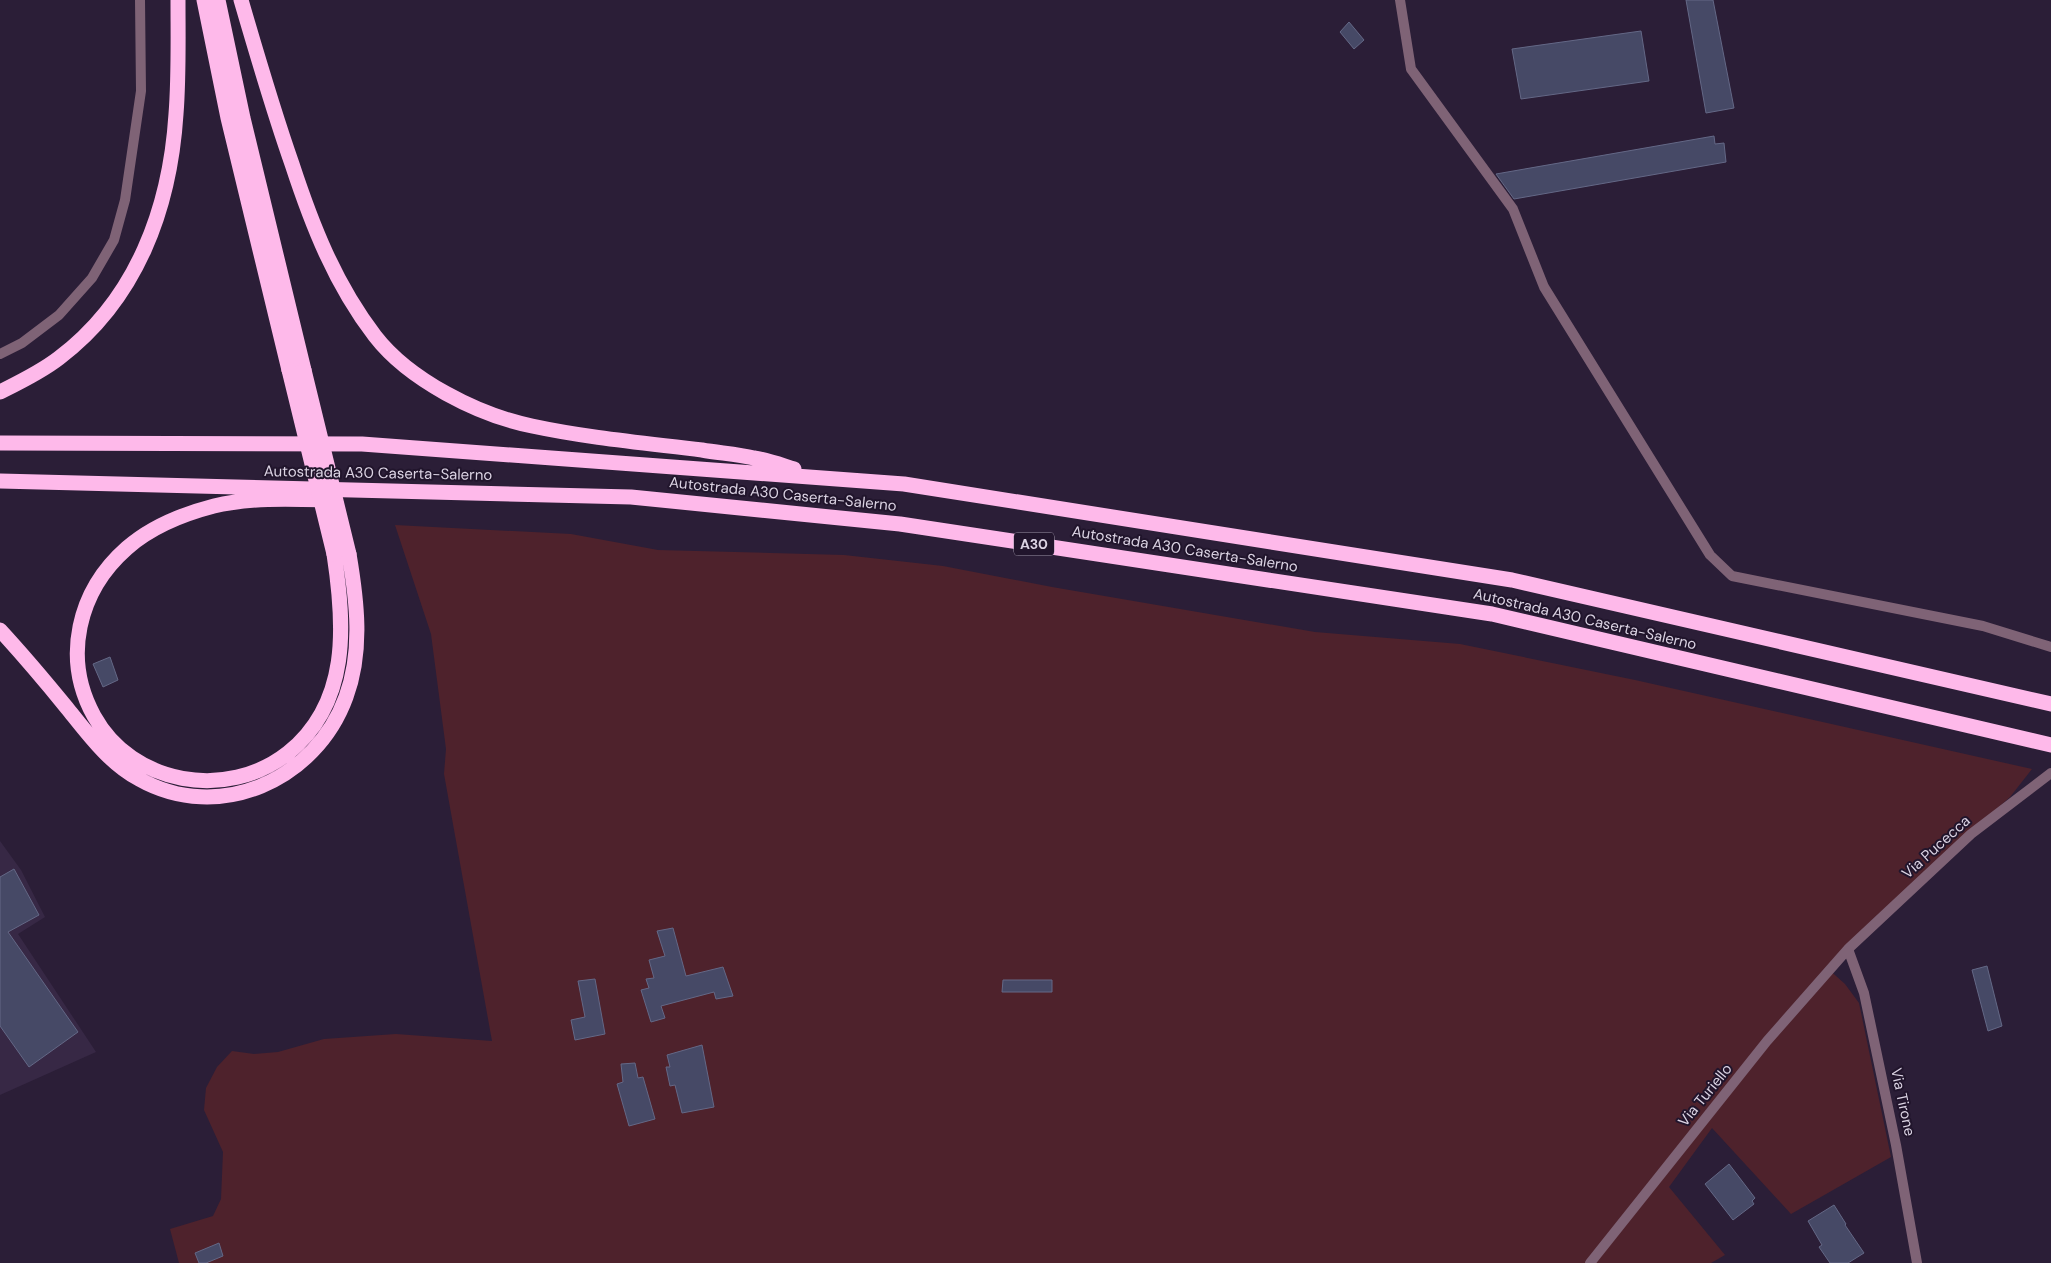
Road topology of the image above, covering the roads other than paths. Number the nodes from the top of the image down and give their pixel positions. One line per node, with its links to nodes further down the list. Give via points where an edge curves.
1 (140, 0): 7 (street, via 141,91 125,200 114,240 92,278 59,315 22,343)
2 (178, 0): 8 (highway, via 172,156 164,196 142,259 107,313 86,336 58,359)
3 (204, 0): 13 (highway, bridge, via 226,108 289,370)
4 (218, 0): 13 (highway, bridge, via 304,370)
5 (241, 0): 10 (highway, via 274,113 309,216 331,266 376,338 420,377 474,407 530,426 754,458)
6 (1400, 0): 15 (street, via 1411,69 1513,209 1544,287 1710,556 1732,576 1983,626)
7 (0, 354)
8 (0, 392)
9 (0, 443): 10 (highway, Autostrada A30 Caserta-Salerno, via 362,444)
10 (825, 478): 16 (highway, Autostrada A30 Caserta-Salerno, via 904,484 1512,580)
11 (0, 481): 12 (highway, Autostrada A30 Caserta-Salerno / A30)
12 (631, 497): 13 (highway, via 534,504 254,500 184,515 156,528 127,548 104,573 86,602 78,634 77,665 94,717 128,754 172,777 194,782 218,782 258,772 280,760 309,733 323,713 334,683 342,632); 17 (highway, Autostrada A30 Caserta-Salerno / A30, via 900,524 1492,614)
13 (342, 554): 14 (highway, via 357,612 356,643 353,672 336,720 322,743 286,774 263,787 236,794 184,795 139,780 99,746)
14 (0, 630)
15 (2051, 647)
16 (2051, 704)
17 (2051, 745)
18 (2051, 773): 19 (street, Via Pucecca, via 1971,834)
19 (1848, 949): 20 (street, Via Turiello, via 1767,1041); 21 (street, Via Tirone, via 1864,992 1891,1115)
20 (1590, 1263)
21 (1917, 1263)

